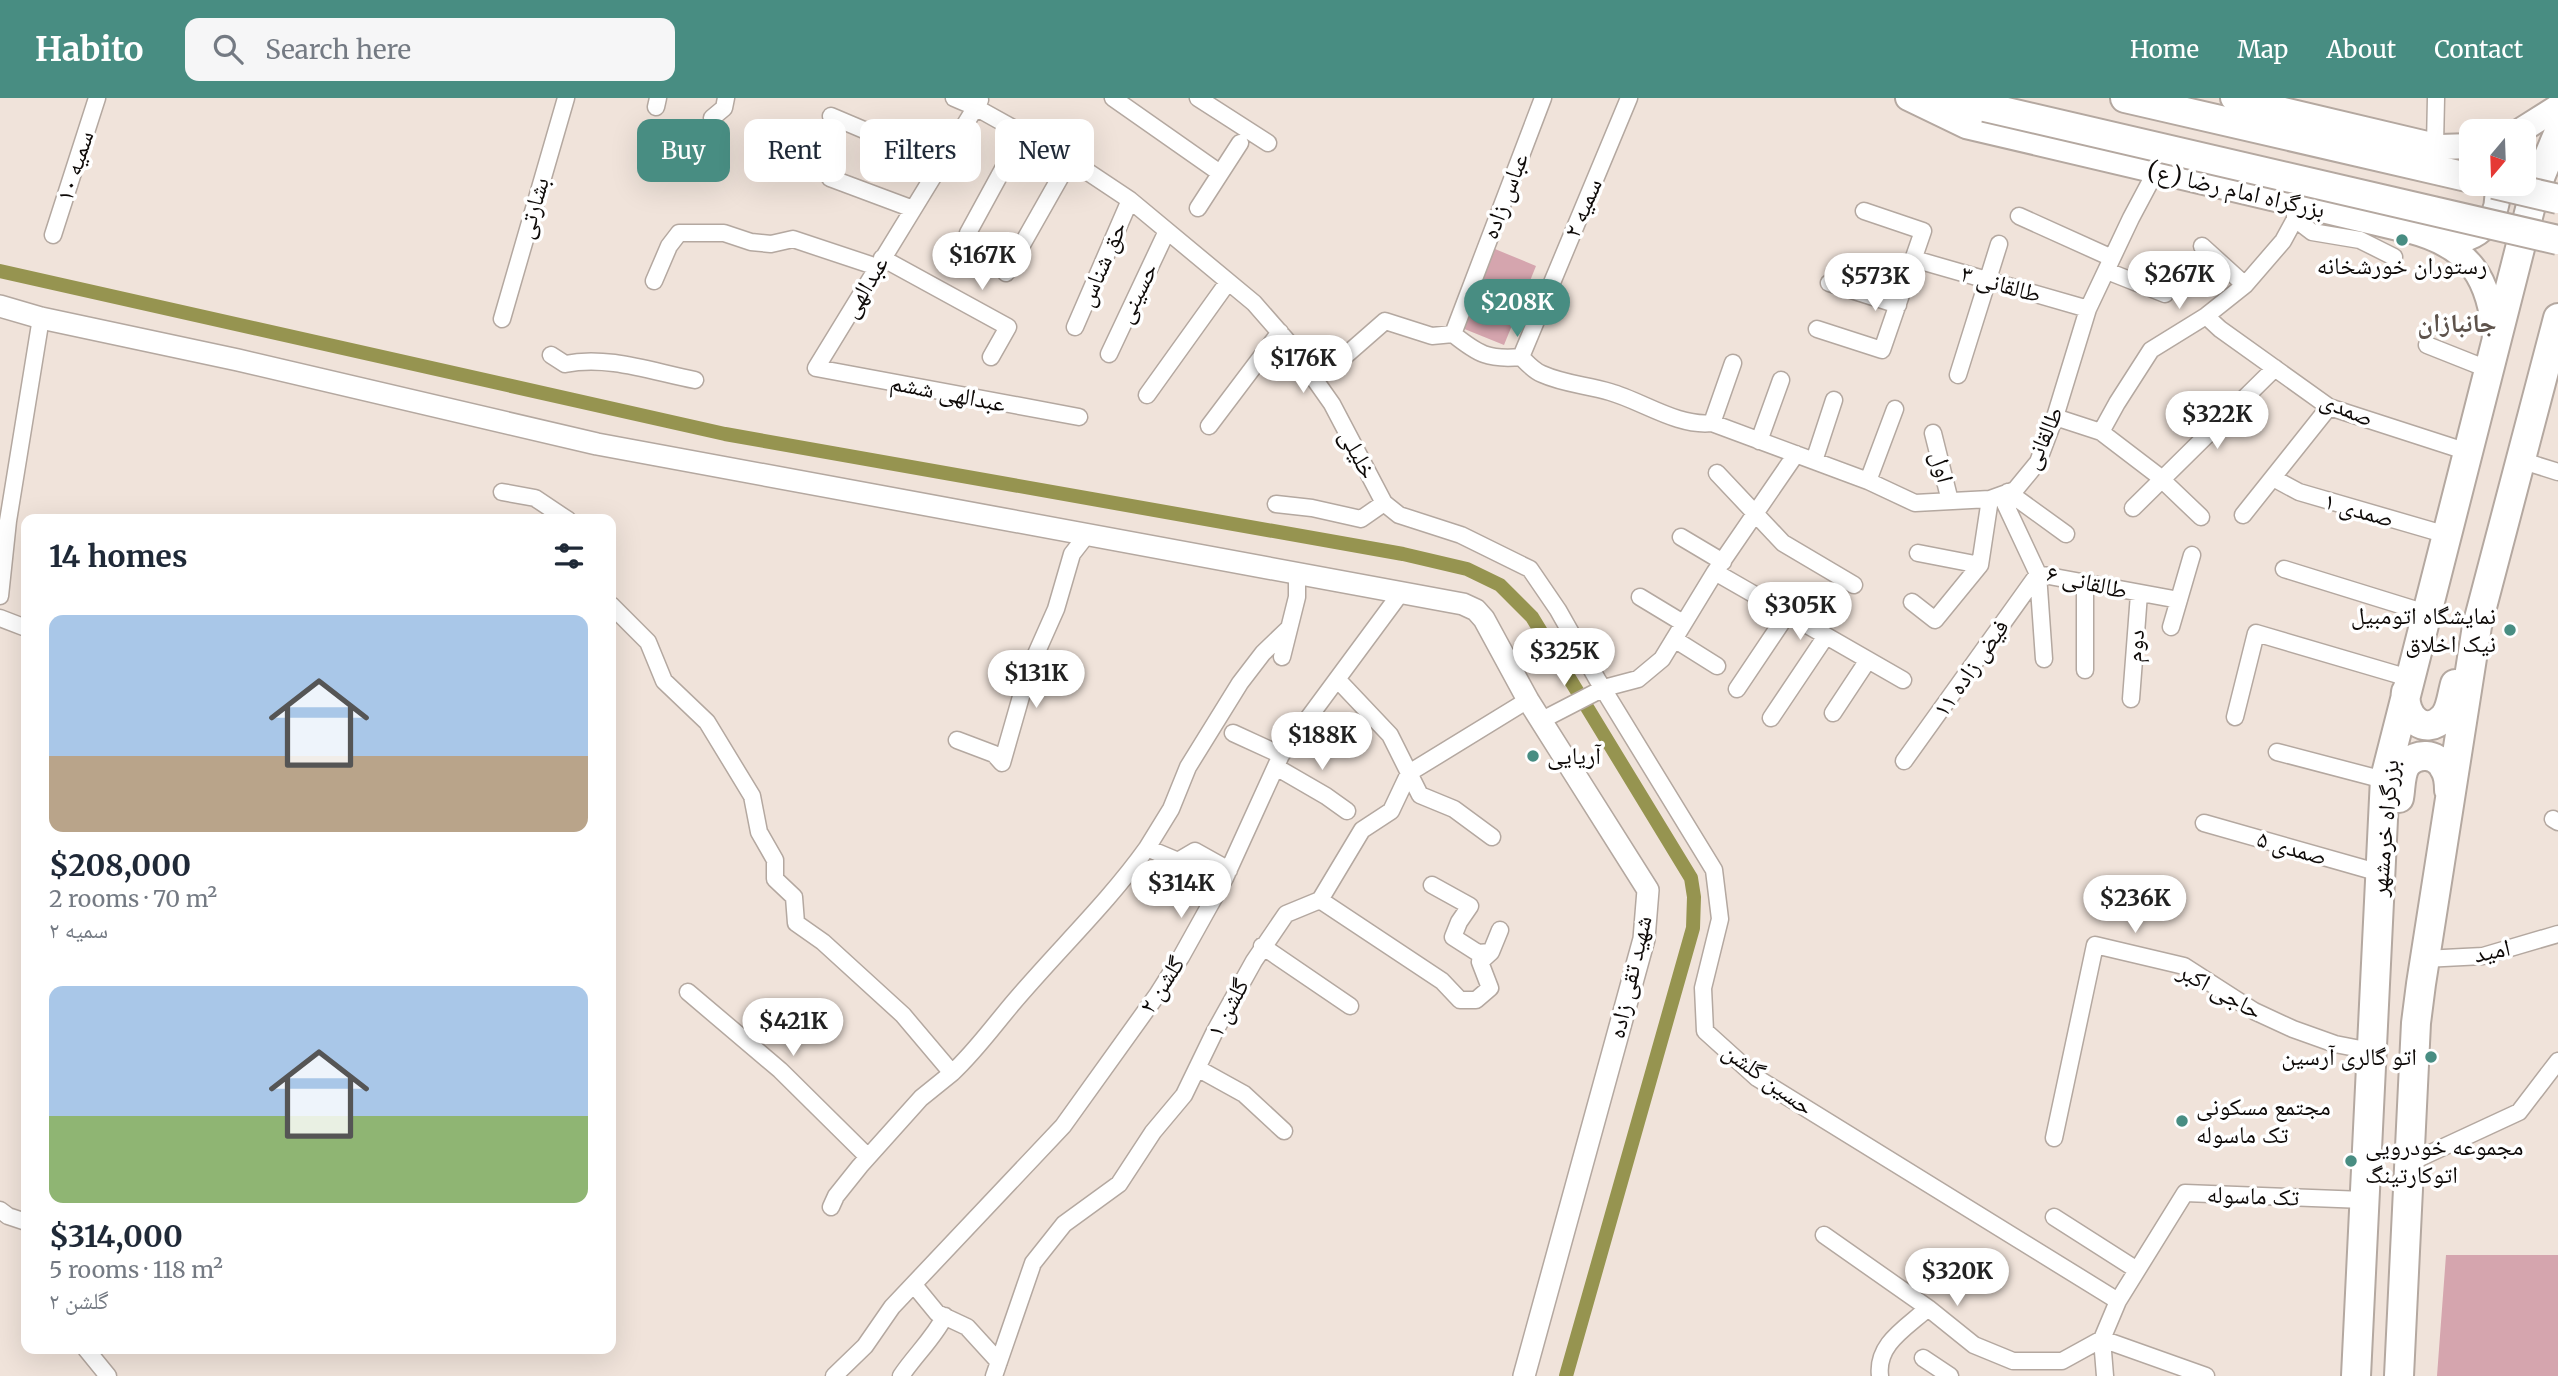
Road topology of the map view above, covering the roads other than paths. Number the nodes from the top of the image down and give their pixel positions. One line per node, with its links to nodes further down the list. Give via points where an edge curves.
1 (97, 98): 47 (street, سمیه ۱۰)
2 (566, 98): 68 (street, بشارتی)
3 (726, 98): 17 (street, via 724,108)
4 (954, 98): 14 (street, خلیلی)
5 (1113, 98): 29 (street)
6 (1198, 98): 24 (street)
7 (1544, 98): 73 (street, عباس زاده)
8 (1629, 98): 79 (street, سمیه ۲)
9 (1908, 98): 28 (main road, بزرگراه امام رضا (ع), via 1966,126)
10 (1946, 98): 49 (highway, بزرگراه امام رضا (ع), bridge)
11 (2124, 98): 30 (highway)
12 (2233, 98): 25 (main road)
13 (2436, 98): 25 (street)
14 (978, 103): 18 (street, عبدالهی); 19 (street, خلیلی)
15 (2558, 107): 20 (main road)
16 (831, 117): 21 (street)
17 (712, 118)
18 (968, 119)
19 (1001, 119)
20 (2536, 121)
21 (860, 129)
22 (2558, 134): 80 (highway, بزرگراه خرمشهر, via 2534,195)
23 (1240, 143): 29 (street)
24 (1268, 143)
25 (2440, 146): 26 (main road); 27 (main road)
26 (2459, 146)
27 (2459, 151)
28 (2156, 171): 43 (main road, بزرگراه امام رضا (ع)); 55 (street, طالقانی)
29 (1220, 173): 40 (street)
30 (2459, 175)
31 (1094, 176): 39 (street, خلیلی)
32 (841, 182): 41 (street)
33 (930, 182): 41 (street, عبدالهی)
34 (996, 182): 45 (street)
35 (1058, 182): 56 (street)
36 (2536, 194): 38 (highway, bridge)
37 (2498, 196): 48 (main road, via 2495,212 2480,233 2459,242)
38 (2558, 199)
39 (1130, 200): 46 (street, خلیلی); 69 (street, حق شناس)
40 (1198, 208)
41 (913, 209): 54 (street, عبدالهی)
42 (1864, 211): 53 (street, via 1923,231)
43 (2295, 211): 48 (main road, بزرگراه امام رضا (ع)); 52 (street, via 2312,232 2360,240); 61 (street, via 2283,241)
44 (2019, 216): 55 (street)
45 (968, 233)
46 (1166, 233): 59 (street, خلیلی); 75 (street, حسینی)
47 (53, 235)
48 (2432, 238): 80 (main road, بزرگراه امام رضا (ع), via 2463,256 2481,277 2495,337)
49 (2558, 240)
50 (1999, 244): 58 (street)
51 (2202, 246): 61 (street)
52 (2394, 257)
53 (1914, 259): 58 (street, طالقانی ۳); 63 (street)
54 (880, 263): 57 (street, via 793,239 771,244 724,233 679,233); 78 (street, via 1008,327); 83 (street, عبدالهی)
55 (2109, 265): 62 (street); 65 (street, طالقانی)
56 (1006, 273)
57 (654, 281)
58 (1988, 281): 65 (street, طالقانی ۳); 84 (street)
59 (1228, 282): 72 (street, خلیلی); 87 (street)
60 (1829, 283): 63 (street)
61 (2245, 285): 66 (street)
62 (2165, 294)
63 (1898, 305): 71 (street, via 1882,350)
64 (0, 306): 67 (main road, شهید تقی زاده)
65 (2088, 309): 92 (street, طالقانی)
66 (2206, 316): 82 (street, صمدی); 95 (street, via 2151,350)
67 (41, 317): 119 (main road, شهید تقی زاده, via 597,444); 133 (street)
68 (502, 319)
69 (1075, 327)
70 (2556, 327): 100 (highway)
71 (1817, 329)
72 (1280, 332): 94 (street); 110 (street, خلیلی, via 1332,404)
73 (1453, 334): 77 (street, via 1432,336 1385,321); 79 (street, via 1478,354)
74 (2427, 345): 80 (street)
75 (1109, 354)
76 (551, 355): 85 (street, via 565,364 604,361)
77 (1345, 356)
78 (991, 358)
79 (1521, 358): 93 (street, via 1539,373 1558,380 1633,398 1697,425)
80 (2492, 361): 98 (highway, بزرگراه خرمشهر)
81 (1732, 363): 93 (street)
82 (2275, 368): 89 (street, صمدی); 105 (street)
83 (816, 369): 91 (street, عبدالهی ششم)
84 (1958, 375)
85 (695, 380)
86 (1781, 380): 97 (street)
87 (1147, 395)
88 (1834, 400): 101 (street)
89 (2329, 407): 98 (street, صمدی); 104 (street)
90 (1895, 409): 106 (street)
91 (1079, 417)
92 (2055, 417): 95 (street); 108 (street, طالقانی, via 2038,462 2015,489)
93 (1712, 423): 97 (street)
94 (1209, 426)
95 (2101, 432): 105 (street)
96 (1933, 433): 109 (street, اول)
97 (1759, 441): 99 (street)
98 (2469, 452): 118 (highway, بزرگراه خرمشهر)
99 (1796, 454): 101 (street); 113 (street)
100 (2520, 460): 102 (street); 126 (highway)
101 (1814, 461): 106 (street)
102 (2558, 472)
103 (1717, 473): 113 (street)
104 (2273, 478): 115 (street); 118 (street, صمدی ۱, via 2299,492)
105 (2161, 479): 112 (street); 116 (street)
106 (1868, 481): 109 (street, via 1915,502)
107 (502, 492): 114 (street, via 536,498)
108 (2000, 495): 109 (street); 117 (street); 123 (street); 128 (street, طالقانی ۶)
109 (1950, 501)
110 (1384, 503): 111 (street, via 1361,519); 155 (street, خلیلی, via 1398,515 1461,535 1530,569)
111 (1276, 504)
112 (2133, 508)
113 (1755, 512): 124 (street); 130 (street, via 1783,543)
114 (559, 514)
115 (2243, 515)
116 (2201, 517)
117 (2066, 534)
118 (2447, 535): 138 (highway, بزرگراه خرمشهر)
119 (1086, 536): 127 (main road, شهید تقی زاده); 164 (street, via 1072,554 1056,609 1028,672 1002,763 994,754)
120 (1681, 537): 124 (street)
121 (1918, 553): 123 (street)
122 (2192, 555): 135 (street)
123 (1980, 565): 136 (street, via 1935,620)
124 (1719, 567): 139 (street); 141 (street)
125 (2284, 569): 138 (street)
126 (2490, 571): 154 (highway, via 2446,714 2430,724 2415,721 2406,709); 170 (highway)
127 (1297, 574): 131 (main road, شهید تقی زاده); 144 (street)
128 (2038, 574): 129 (street, طالقانی ۶); 148 (street); 167 (street, فیض زاده ۱۱)
129 (2085, 583): 132 (street, طالقانی ۶); 151 (street)
130 (1854, 585)
131 (1400, 594): 152 (street, گلشن ۲); 157 (main road, شهید تقی زاده, via 1476,610)
132 (2138, 594): 135 (street, طالقانی ۶); 158 (street, دوم)
133 (0, 596)
134 (1640, 597): 141 (street)
135 (2179, 600): 143 (street)
136 (1912, 602)
137 (616, 610): 190 (street, via 648,642 664,681 707,722 752,796 759,832 775,860 775,879 794,897 796,923 902,1015)
138 (2427, 613): 154 (highway, بزرگراه خرمشهر)
139 (1788, 614): 145 (street); 156 (street)
140 (0, 618): 142 (street)
141 (1684, 622): 146 (street)
142 (21, 626)
143 (2171, 627)
144 (1289, 629): 147 (street); 174 (street, via 1240,683 1188,767 1171,809)
145 (1826, 636): 149 (street); 161 (street)
146 (1674, 639): 150 (street); 155 (street, via 1662,659 1638,679)
147 (1282, 657)
148 (2044, 659)
149 (1868, 660): 153 (street); 159 (street)
150 (1717, 666)
151 (2085, 670)
152 (1337, 679): 166 (street, گلشن ۲); 168 (street, via 1390,735)
153 (1903, 680)
154 (2408, 685): 160 (street, via 2256,632); 169 (highway, بزرگراه خرمشهر)
155 (1604, 688): 162 (street); 203 (street, حسین گلشن, via 1714,870 1720,919 1703,988 1705,1031 1758,1078)
156 (1737, 688)
157 (1528, 699): 162 (main road, شهید تقی زاده); 168 (street)
158 (2131, 699)
159 (1833, 713)
160 (2235, 717)
161 (1771, 718)
162 (1542, 720): 213 (main road, شهید تقی زاده, via 1648,890 1644,939)
163 (1233, 733): 166 (street)
164 (957, 740)
165 (2277, 752): 169 (street)
166 (1279, 761): 171 (street); 175 (street, گلشن ۲)
167 (1904, 761)
168 (1409, 773): 173 (street, via 1420,795 1454,809); 178 (street, via 1391,811 1362,830)
169 (2384, 780): 176 (highway, بزرگراه خرمشهر)
170 (2449, 796): 183 (highway); 184 (highway, via 2445,769 2438,760 2424,755 2407,764)
171 (1347, 811)
172 (2204, 823): 176 (street, صمدی ۵)
173 (1492, 837)
174 (1147, 848): 175 (street, via 1178,862 1195,851); 190 (street, via 1120,886)
175 (1229, 870): 202 (street, گلشن ۲, via 1157,995 1063,1126)
176 (2379, 873): 184 (highway, بزرگراه خرمشهر)
177 (1432, 885): 182 (street, via 1470,906 1453,937 1478,953)
178 (1320, 900): 181 (street, گلشن ۱, via 1286,914); 182 (street, via 1442,981 1460,1000 1476,1000 1490,988 1480,962)
179 (1500, 930): 182 (street)
180 (2558, 934): 183 (street, امید, via 2483,956)
181 (1262, 946): 186 (street); 189 (street, گلشن ۱)
182 (1490, 952)
183 (2424, 959): 194 (highway)
184 (2375, 975): 187 (highway, بزرگراه خرمشهر)
185 (688, 992): 193 (street, via 780,1070)
186 (1350, 1006)
187 (2371, 1051): 192 (street, حاجی اکبر, via 2293,1029 2254,1011 2184,966 2095,945); 195 (highway, بزرگراه خرمشهر)
188 (2558, 1060): 194 (street, via 2519,1112)
189 (1197, 1068): 191 (street, via 1244,1094); 209 (street, گلشن ۱, via 1184,1095 1119,1184 1064,1224 1032,1263)
190 (952, 1073): 193 (street, via 921,1098)
191 (1284, 1131)
192 (2054, 1138)
193 (868, 1157): 196 (street)
194 (2409, 1163): 219 (highway)
195 (2364, 1200): 201 (street, تک ماسوله, via 2185,1193); 218 (highway, بزرگراه خرمشهر)
196 (831, 1207)
197 (0, 1210): 199 (street)
198 (2054, 1217): 201 (street)
199 (21, 1221)
200 (1824, 1235): 204 (street)
201 (2137, 1270): 203 (street, تک ماسوله)
202 (914, 1285): 205 (street); 211 (street, گلشن ۲)
203 (2118, 1301): 206 (street, تک ماسوله)
204 (1928, 1308): 206 (street, via 1974,1345 2013,1361 2063,1361); 214 (street, via 1891,1340 1878,1361)
205 (944, 1316): 209 (street, via 967,1326); 212 (street, via 936,1335)
206 (2102, 1339): 216 (street); 217 (street)
207 (90, 1354): 210 (street)
208 (1923, 1358): 215 (street)
209 (996, 1369)
210 (108, 1376)
211 (834, 1376)
212 (901, 1376)
213 (1524, 1376)
214 (1880, 1376)
215 (1950, 1376)
216 (2105, 1376)
217 (2206, 1376)
218 (2356, 1376)
219 (2399, 1376)

